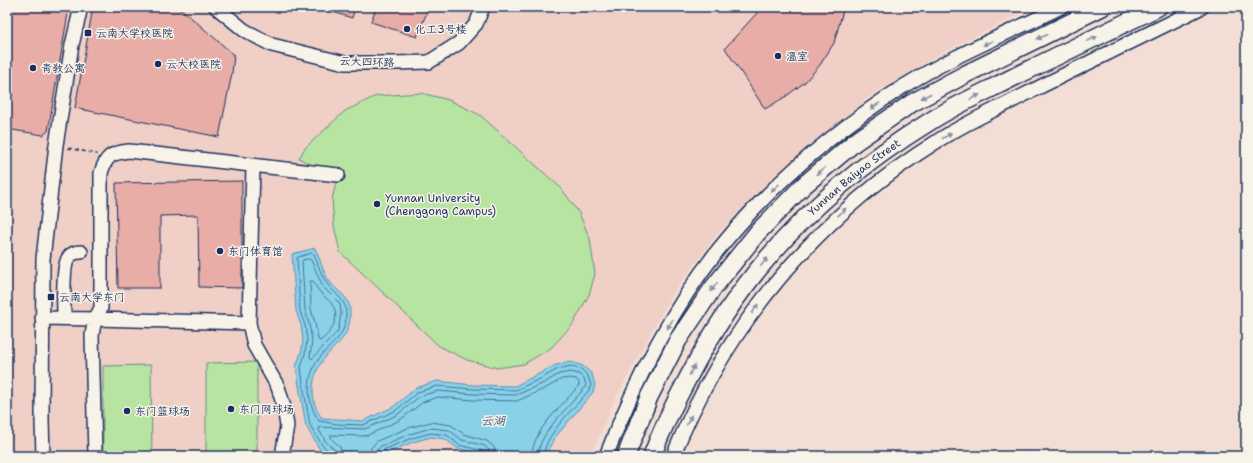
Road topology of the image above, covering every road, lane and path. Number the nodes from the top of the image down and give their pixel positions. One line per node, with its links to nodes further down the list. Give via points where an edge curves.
1 (81, 7): 8 (street, via 72,45)
2 (1061, 7): 20 (street, one-way to 20, via 905,86 857,118 809,155 762,201 718,250 681,304 646,365)
3 (1102, 7): 21 (main road, one-way to 21, via 912,103 855,142 803,186 758,232 709,294 678,340 649,397)
4 (1158, 7): 22 (main road, Yunnan Baiyao Street, one-way to 4, via 657,441 704,348 766,260 803,219 842,185 930,121)
5 (1202, 7): 23 (street, one-way to 5, via 702,394 728,349 760,302 802,251 845,209 937,141 1041,86)
6 (480, 8): 7 (street, 云大四环路, via 476,24 459,43 429,62 395,63 345,63 272,45 244,30)
7 (222, 9)
8 (56, 145): 9 (path); 14 (street, via 43,259)
9 (110, 156): 10 (street, via 129,151); 15 (street, via 101,173 101,308)
10 (253, 166): 11 (street); 16 (street)
11 (338, 175)
12 (81, 252): 13 (street, via 75,252 65,265)
13 (64, 317): 14 (street); 15 (street)
14 (42, 318): 17 (street)
15 (95, 319): 16 (street); 18 (street, via 92,335)
16 (249, 322): 19 (street, via 254,345 278,387 284,407 287,426)
17 (43, 456)
18 (95, 456)
19 (282, 456)
20 (606, 456)
21 (626, 456)
22 (652, 456)
23 (673, 456)

